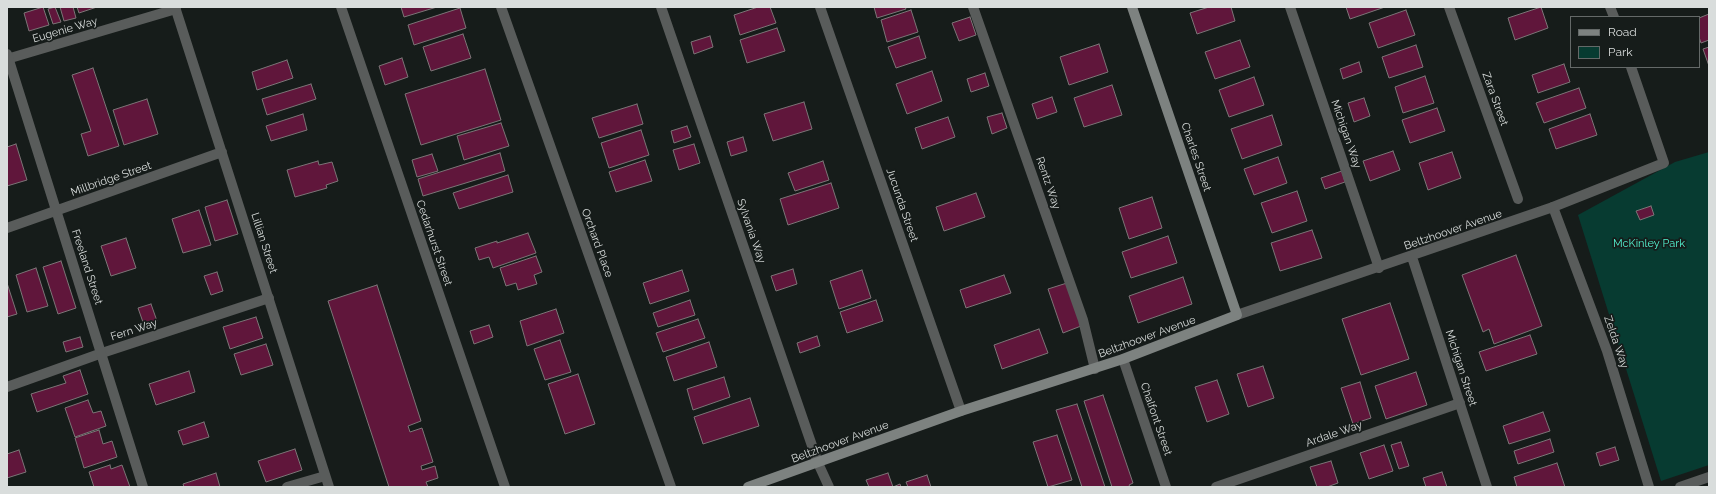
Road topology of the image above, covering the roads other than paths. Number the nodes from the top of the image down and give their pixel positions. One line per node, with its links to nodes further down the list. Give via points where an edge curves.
1 (341, 7): 33 (street, Cedarhurst Street)
2 (501, 7): 34 (street, Orchard Place)
3 (661, 7): 27 (street, Sylvania Way)
4 (820, 7): 26 (street, Jucunda Street)
5 (973, 7): 23 (street, Rentz Way, via 1083,320)
6 (1132, 7): 20 (street, Charles Street)
7 (1290, 7): 18 (street, Michigan Way)
8 (1449, 7): 13 (street, Zara Street)
9 (178, 8): 10 (street, Eugenie Way); 12 (street, Lillian Street)
10 (8, 57): 15 (street, Freeland Street)
11 (1631, 68): 14 (street, Beltzhoover Avenue, via 1664,163)
12 (222, 152): 15 (street, Millbridge Street); 19 (street, Lillian Street)
13 (1518, 199)
14 (1553, 207): 17 (street, Beltzhoover Avenue); 40 (street, Zelda Way, via 1607,351)
15 (57, 211): 16 (street, Millbridge Street); 21 (street, Freeland Street)
16 (7, 228)
17 (1412, 257): 18 (street, Beltzhoover Avenue); 25 (street, Michigan Street)
18 (1379, 268): 20 (street, Beltzhoover Avenue)
19 (269, 298): 21 (street, Fern Way); 28 (street, Lillian Street)
20 (1237, 315): 22 (street, Beltzhoover Avenue)
21 (102, 353): 24 (street, Fern Way); 30 (street, Freeland Street)
22 (1123, 359): 23 (street, Beltzhoover Avenue); 37 (street, Chalfont Street)
23 (1095, 368): 26 (street, Beltzhoover Avenue)
24 (7, 387)
25 (1460, 403): 38 (street, Ardale Way); 39 (street, Michigan Street)
26 (961, 411): 27 (street, Beltzhoover Avenue)
27 (818, 463): 35 (street, Beltzhoover Avenue); 36 (street, Sylvania Way)
28 (325, 476): 31 (street); 32 (street, Lillian Street)
29 (1709, 477): 41 (street)
30 (143, 487)
31 (287, 487)
32 (329, 487)
33 (505, 487)
34 (672, 487)
35 (748, 487)
36 (829, 487)
37 (1166, 487)
38 (1216, 487)
39 (1487, 487)
40 (1649, 487)
41 (1680, 487)

